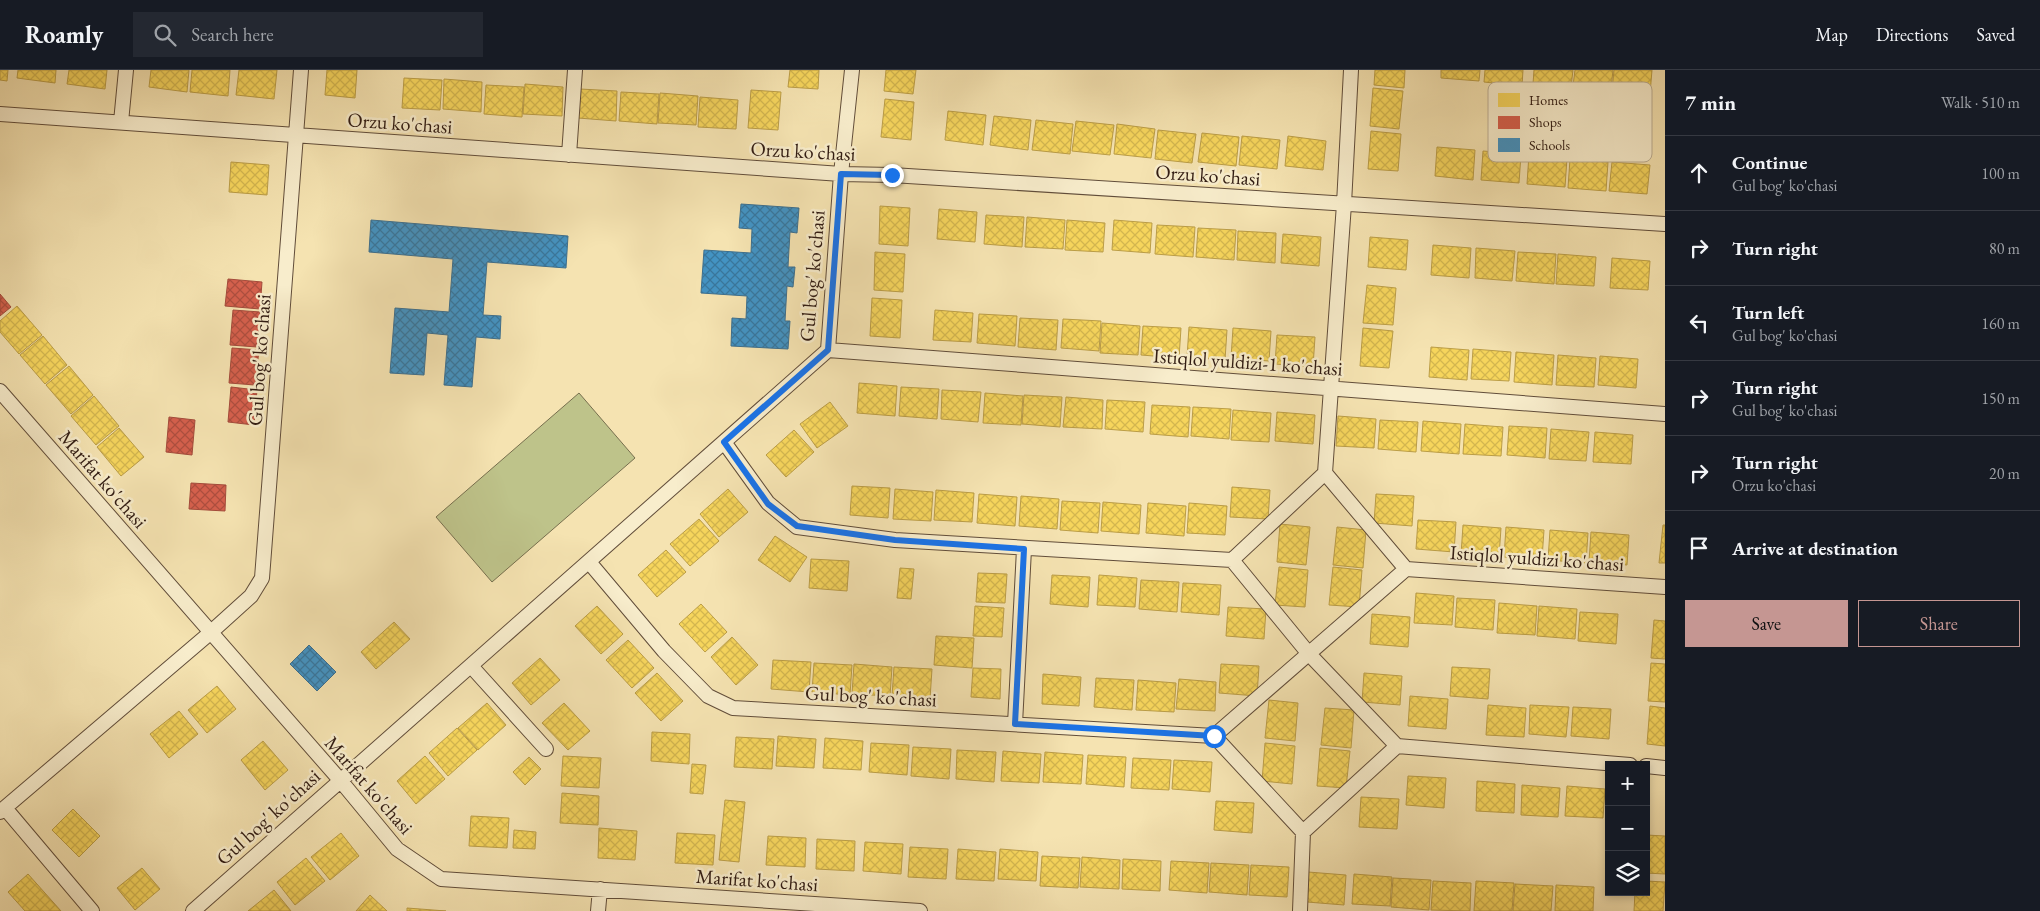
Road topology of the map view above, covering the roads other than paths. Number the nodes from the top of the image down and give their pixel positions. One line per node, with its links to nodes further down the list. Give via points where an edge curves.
1 (126, 70): 7 (street)
2 (301, 70): 8 (street, Gul bog' ko'chasi)
3 (575, 70): 9 (street)
4 (852, 70): 10 (street, Gul bog' ko'chasi)
5 (1351, 70): 11 (street)
6 (0, 114): 7 (street, Orzu ko'chasi)
7 (121, 122): 8 (street, Orzu ko'chasi)
8 (296, 135): 9 (street, Orzu ko'chasi); 24 (street, Gul bog' ko'chasi, via 262,578 251,596)
9 (569, 156): 10 (street, Orzu ko'chasi)
10 (841, 174): 11 (street, Orzu ko'chasi); 13 (street, Gul bog' ko'chasi)
11 (1344, 204): 12 (street, Orzu ko'chasi); 14 (street)
12 (1665, 224)
13 (828, 350): 14 (street, Istiqlol yuldizi-1 ko'chasi); 17 (street, Gul bog' ko'chasi)
14 (1330, 388): 16 (street, Istiqlol yuldizi-1 ko'chasi); 18 (street)
15 (0, 391): 24 (street, Marifat ko'chasi)
16 (1665, 414)
17 (724, 442): 19 (street, via 768,504 797,526 895,540); 21 (street, Gul bog' ko'chasi)
18 (1325, 473): 20 (street); 22 (street)
19 (1024, 549): 20 (street); 27 (street)
20 (1232, 560): 25 (street)
21 (589, 562): 26 (street, Gul bog' ko'chasi); 27 (street, Gul bog' ko'chasi, via 664,651 708,696 733,708)
22 (1406, 570): 23 (street, Istiqlol yuldizi ko'chasi); 25 (street)
23 (1665, 587)
24 (210, 633): 34 (street, Marifat ko'chasi); 35 (street, Gul bog' ko'chasi)
25 (1309, 654): 28 (street); 29 (street)
26 (471, 666): 30 (street); 34 (street, Gul bog' ko'chasi)
27 (1015, 724): 28 (street, Gul bog' ko'chasi)
28 (1214, 736): 36 (street)
29 (1397, 746): 31 (street); 36 (street)
30 (546, 749)
31 (1605, 763)
32 (1650, 766): 33 (street)
33 (1665, 768)
34 (340, 780): 37 (street, Marifat ko'chasi, via 397,849 441,879); 38 (street, Gul bog' ko'chasi)
35 (3, 810): 39 (street)
36 (1303, 832): 42 (street)
37 (600, 889): 40 (street); 41 (street, Marifat ko'chasi)
38 (200, 909)
39 (92, 911)
40 (598, 911)
41 (920, 911)
42 (1300, 911)

